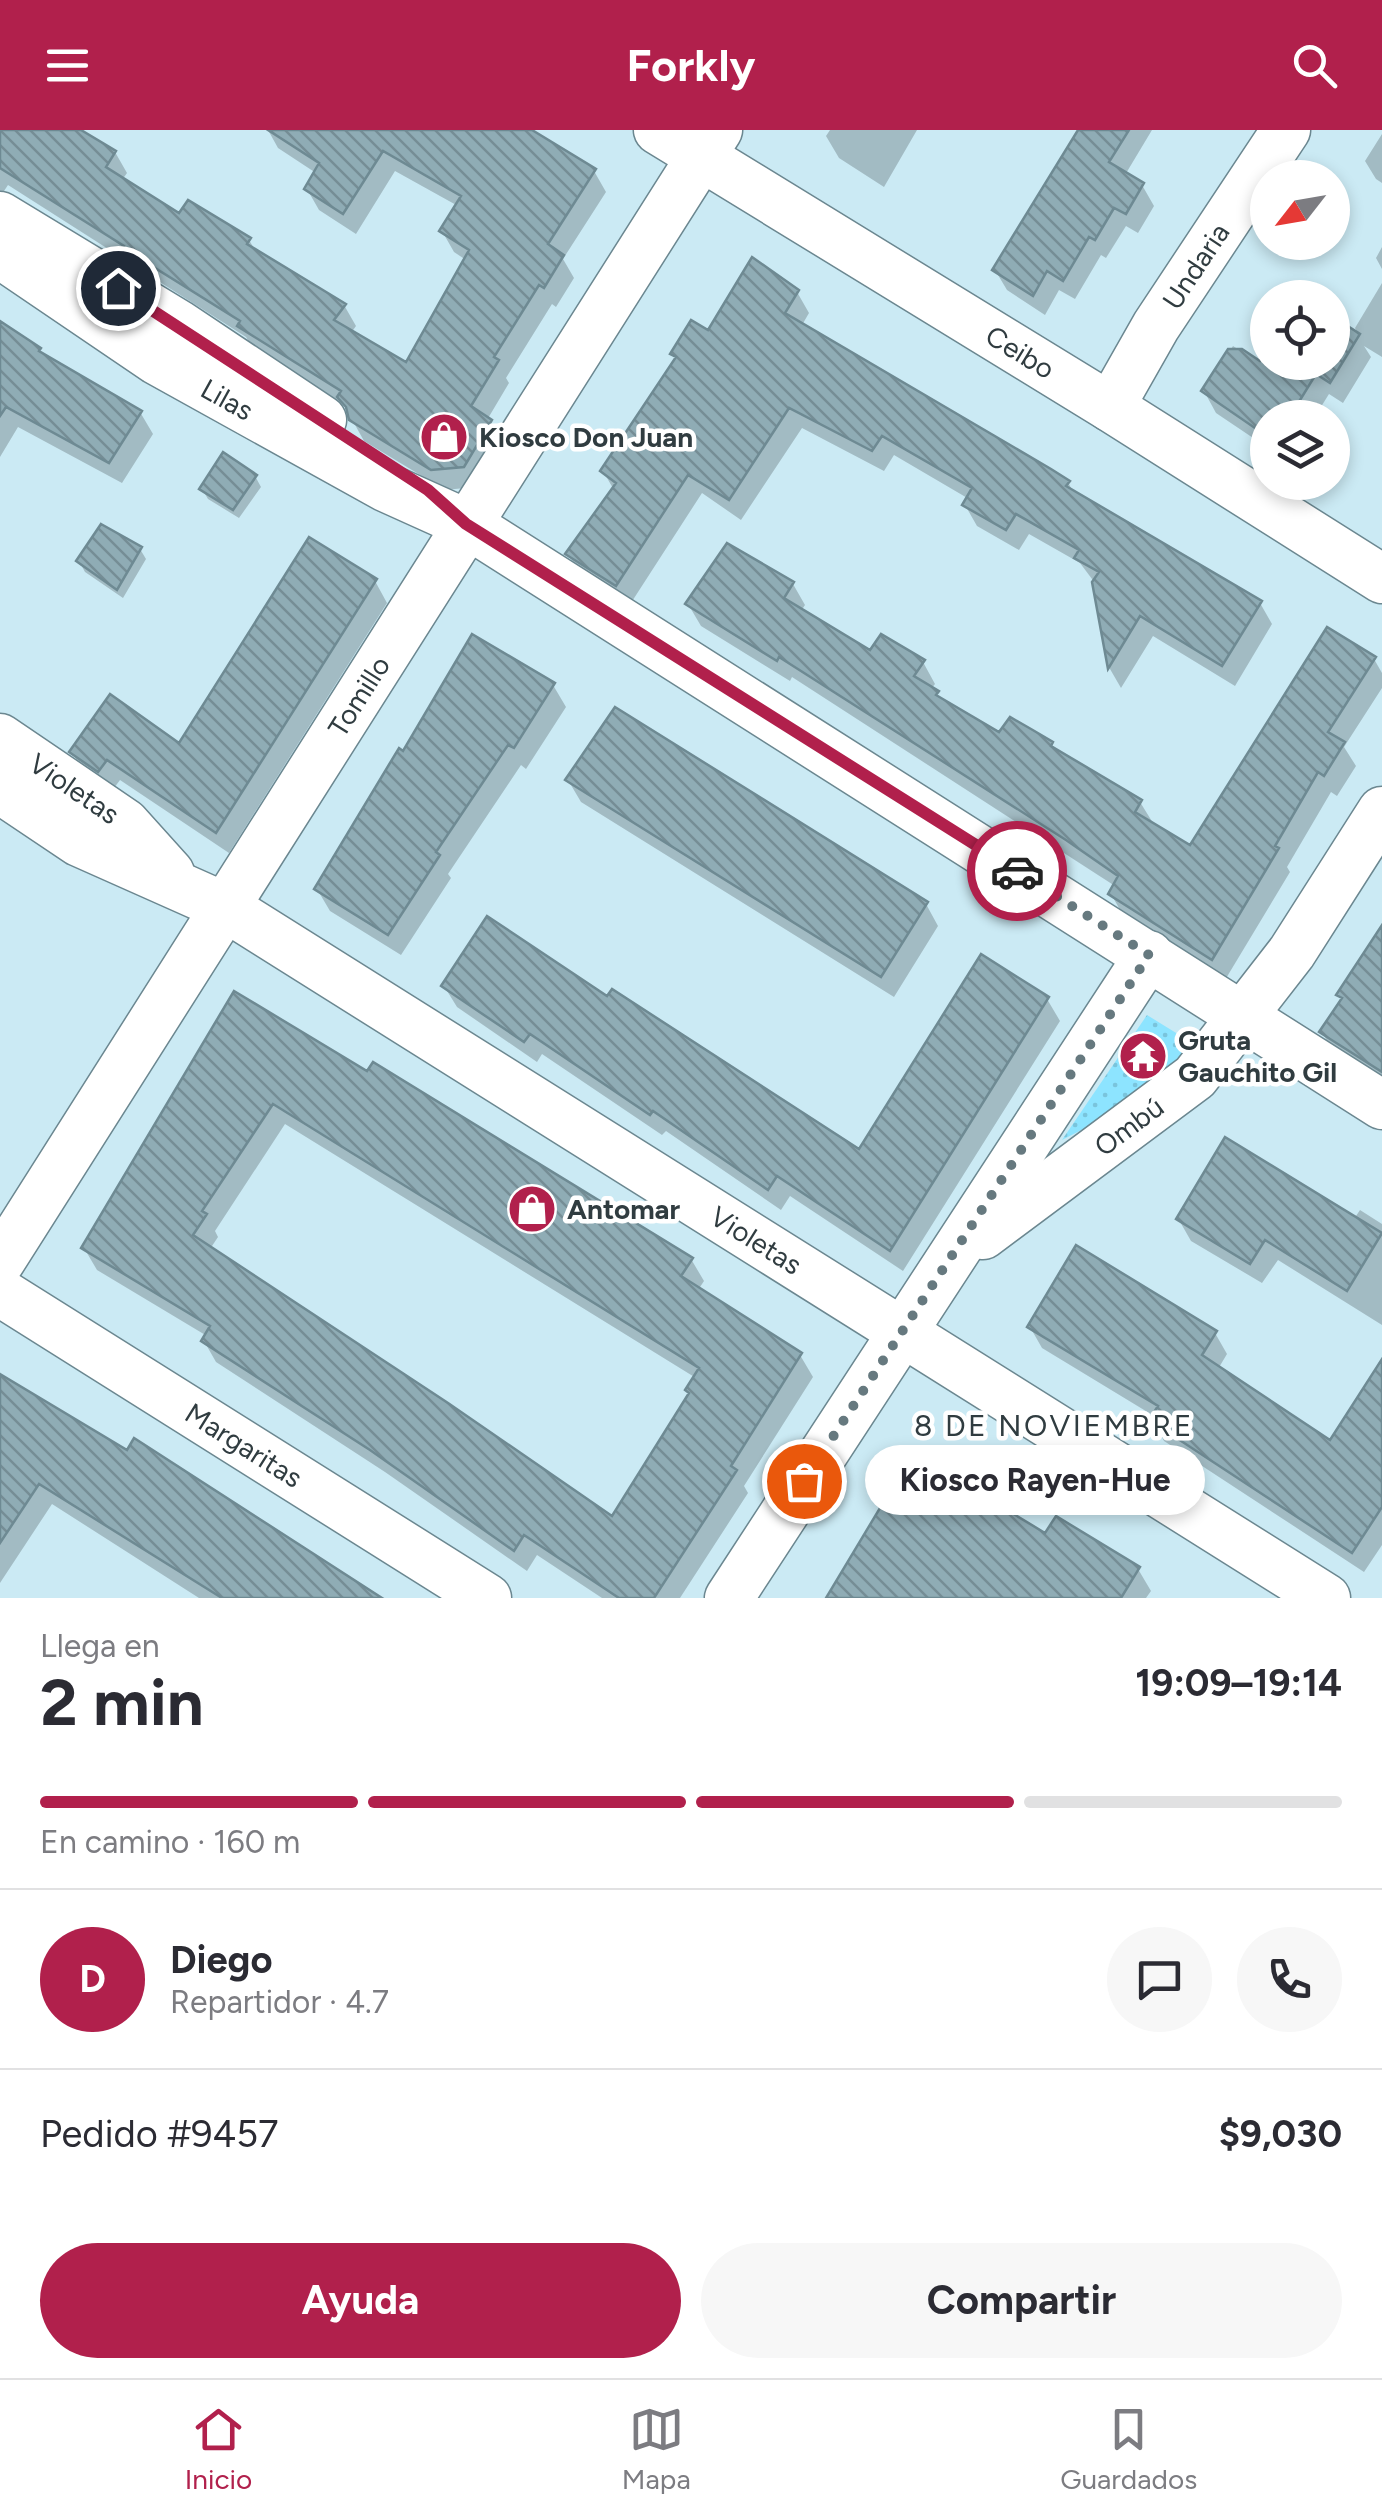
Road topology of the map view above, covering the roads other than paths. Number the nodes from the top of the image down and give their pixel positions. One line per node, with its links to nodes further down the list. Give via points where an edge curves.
1 (658, 130): 3 (street, Ceibo)
2 (1286, 130): 6 (street, Undaria)
3 (709, 143): 6 (street, Ceibo); 7 (street, Tomillo)
4 (0, 216): 7 (street, Lilas, via 178,324 428,490)
5 (0, 254): 7 (street, Lilas, via 156,360 385,487)
6 (1110, 407): 8 (street, Ceibo)
7 (466, 524): 13 (street, Tomillo); 14 (street, Lilas)
8 (1382, 579)
9 (0, 738): 12 (street, Violetas, via 125,823)
10 (0, 789): 12 (street, Violetas, via 80,842)
11 (1382, 811): 15 (street, Ombú)
12 (183, 887): 13 (street, Violetas)
13 (225, 907): 17 (street, Tomillo); 20 (street, Violetas)
14 (1149, 955): 15 (street, Lilas); 18 (street, Ombú)
15 (1244, 1014): 16 (street, Lilas); 18 (street, Ombú, via 1194,1077)
16 (1382, 1105)
17 (0, 1262)
18 (950, 1262): 20 (street, Ombú)
19 (0, 1292): 21 (street, Margaritas)
20 (899, 1333): 22 (street, Ombú); 23 (street, Violetas)
21 (487, 1598)
22 (729, 1598)
23 (1326, 1598)

